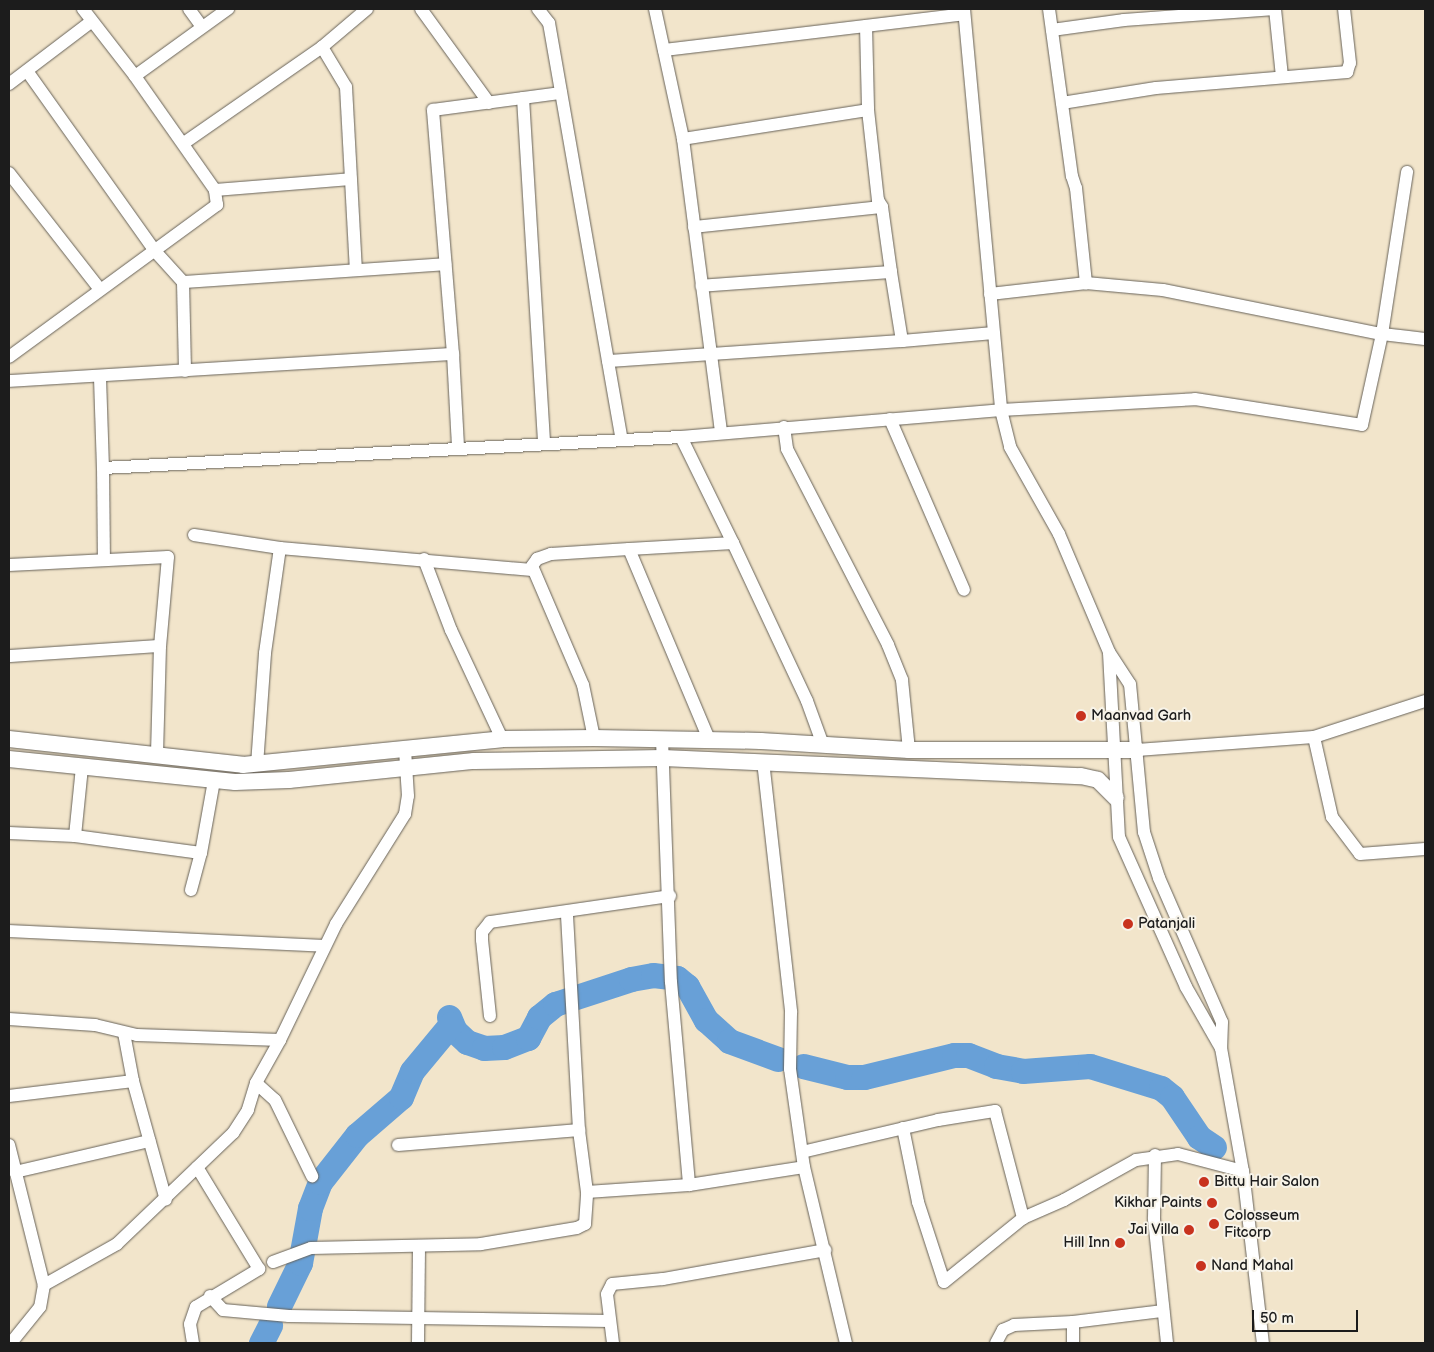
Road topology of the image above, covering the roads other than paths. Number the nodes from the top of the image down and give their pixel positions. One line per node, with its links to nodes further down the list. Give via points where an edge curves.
1 (83, 9): 13 (street)
2 (188, 9): 15 (street)
3 (228, 9): 15 (street)
4 (367, 9): 17 (street)
5 (421, 9): 26 (street)
6 (538, 9): 23 (street, via 549,23)
7 (655, 9): 18 (street)
8 (1049, 9): 16 (street)
9 (1275, 9): 12 (street); 21 (street)
10 (1344, 9): 21 (street, via 1350,63 1347,72)
11 (964, 11): 14 (street); 44 (street)
12 (1123, 14): 16 (street)
13 (92, 21): 19 (street); 20 (street)
14 (866, 26): 18 (street); 27 (street)
15 (202, 27): 20 (street)
16 (1052, 30): 25 (street)
17 (322, 47): 29 (street); 32 (street, via 346,87)
18 (664, 50): 28 (street)
19 (27, 71): 22 (street); 36 (street)
20 (134, 76): 29 (street)
21 (1282, 77): 25 (street, via 1156,88)
22 (9, 84)
23 (561, 93): 24 (street); 52 (street)
24 (523, 98): 26 (street); 62 (street)
25 (1062, 102): 41 (street, via 1076,188)
26 (489, 103): 37 (street, via 433,110)
27 (868, 110): 28 (street); 34 (street, via 878,200)
28 (683, 139): 35 (street)
29 (184, 143): 33 (street)
30 (1407, 172): 46 (street)
31 (9, 173): 43 (street)
32 (351, 179): 33 (street); 38 (street)
33 (215, 190): 36 (street, via 217,200 214,209)
34 (882, 207): 35 (street); 39 (street)
35 (694, 227): 42 (street)
36 (154, 250): 40 (street); 43 (street)
37 (446, 264): 38 (street); 49 (street)
38 (356, 270): 40 (street)
39 (892, 272): 42 (street); 48 (street)
40 (183, 282): 53 (street)
41 (1086, 283): 44 (street); 46 (street, via 1163,290)
42 (702, 286): 50 (street)
43 (99, 288): 51 (street)
44 (990, 294): 45 (street)
45 (994, 333): 48 (street); 56 (street)
46 (1382, 334): 47 (street); 56 (street, via 1362,425 1195,399)
47 (1425, 339)
48 (902, 341): 50 (street)
49 (454, 354): 53 (street); 63 (street)
50 (711, 356): 52 (street); 59 (street)
51 (9, 357)
52 (608, 361): 61 (street)
53 (185, 371): 54 (street)
54 (100, 378): 55 (street); 64 (street)
55 (9, 381)
56 (1000, 410): 57 (street); 75 (street, via 1010,447 1059,534)
57 (890, 419): 58 (street); 73 (street)
58 (784, 427): 59 (street); 86 (street, via 787,449 888,645 902,680)
59 (721, 432): 60 (street)
60 (681, 437): 61 (street); 66 (street)
61 (622, 440): 62 (street)
62 (544, 443): 63 (street)
63 (458, 447): 64 (street)
64 (103, 468): 69 (street)
65 (194, 535): 67 (street)
66 (733, 543): 68 (street); 84 (street, via 807,701)
67 (280, 548): 70 (street); 93 (street, via 264,661)
68 (629, 549): 72 (street, via 551,554 537,560); 83 (street)
69 (104, 559): 71 (street); 74 (street, via 168,557)
70 (424, 560): 72 (street); 81 (street, via 451,630)
71 (9, 564)
72 (532, 570): 79 (street, via 583,685)
73 (964, 590)
74 (160, 646): 76 (street); 89 (street)
75 (1109, 652): 87 (street, via 1130,684); 88 (street)
76 (9, 656)
77 (1425, 701): 78 (street)
78 (1314, 736): 87 (street); 100 (street, via 1332,817 1360,854)
79 (594, 738): 81 (street); 82 (street)
80 (9, 739): 89 (street)
81 (502, 739): 85 (street)
82 (662, 739): 83 (street); 90 (street)
83 (709, 739): 84 (street)
84 (823, 745): 86 (street)
85 (405, 749): 93 (street); 95 (street)
86 (909, 750): 88 (street)
87 (1137, 750): 88 (street); 111 (street, via 1144,832 1159,878 1220,1013)
88 (1116, 752): 97 (street)
89 (157, 755): 93 (street)
90 (663, 758): 92 (street); 95 (street, via 546,757); 103 (street)
91 (9, 760): 94 (street)
92 (763, 761): 97 (street, via 1081,776 1098,780); 120 (street, via 791,1012 790,1069)
93 (257, 764)
94 (82, 767): 96 (street); 99 (street)
95 (406, 768): 96 (street, via 280,780); 106 (street, via 408,796 405,814)
96 (214, 781): 101 (street)
97 (1116, 798): 111 (street, via 1123,850 1186,987)
98 (9, 832): 99 (street)
99 (75, 836): 101 (street)
100 (1425, 849)
101 (201, 853): 102 (street)
102 (191, 890)
103 (670, 896): 104 (street); 127 (street, via 671,982)
104 (567, 912): 107 (street, via 497,919 486,925 482,940); 116 (street)
105 (9, 930): 106 (street)
106 (324, 946): 110 (street)
107 (490, 1016)
108 (9, 1019): 109 (street, via 95,1025)
109 (124, 1033): 110 (street); 112 (street)
110 (280, 1040): 113 (street)
111 (1221, 1048): 125 (street)
112 (133, 1081): 114 (street); 117 (street)
113 (256, 1083): 122 (street, via 242,1121); 126 (street, via 275,1100)
114 (9, 1096)
115 (903, 1128): 120 (street); 130 (street, via 995,1111); 130 (street, via 920,1211 944,1282)
116 (580, 1130): 119 (street); 128 (street)
117 (149, 1141): 124 (street); 129 (street)
118 (9, 1145): 124 (street)
119 (398, 1145)
120 (802, 1152): 123 (street)
121 (1155, 1155): 125 (street, via 1183,1155); 130 (street, via 1126,1164 1060,1202); 136 (street, via 1154,1219)
122 (198, 1167): 129 (street); 135 (street, via 259,1269)
123 (804, 1167): 127 (street); 132 (street)
124 (15, 1172): 134 (street)
125 (1243, 1172): 148 (street)
126 (312, 1176)
127 (689, 1184): 128 (street)
128 (588, 1192): 131 (street, via 587,1217 581,1227 481,1244)
129 (166, 1200): 134 (street, via 117,1244)
130 (1023, 1218)
131 (419, 1247): 133 (street, via 311,1248); 137 (street)
132 (825, 1250): 138 (street, via 663,1279 616,1283 608,1290); 144 (street)
133 (273, 1262)
134 (44, 1285): 140 (street, via 43,1302 37,1313)
135 (210, 1296): 137 (street, via 219,1308 227,1311 289,1316); 141 (street, via 196,1307 190,1318)
136 (1163, 1311): 139 (street); 147 (street)
137 (417, 1318): 138 (street); 142 (street)
138 (610, 1321): 143 (street)
139 (1073, 1322): 145 (street, via 1014,1325 1002,1330); 146 (street)
140 (11, 1343)
141 (193, 1343)
142 (418, 1343)
143 (613, 1343)
144 (846, 1343)
145 (996, 1343)
146 (1072, 1343)
147 (1167, 1343)
148 (1263, 1343)

